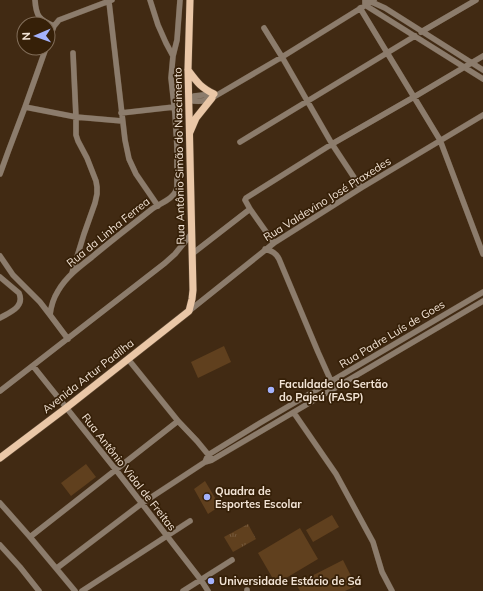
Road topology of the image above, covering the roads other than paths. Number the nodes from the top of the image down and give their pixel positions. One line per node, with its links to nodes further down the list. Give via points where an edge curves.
1 (35, 0): 8 (street)
2 (150, 0): 16 (street, via 158,25)
3 (180, 0): 16 (street, Rua da Linha Ferrea, via 178,40)
4 (190, 0): 21 (main road, Rua Antônio Simão do Nascimento)
5 (476, 0): 11 (street)
6 (110, 1): 9 (street, via 60,20); 30 (street)
7 (367, 3): 11 (street, via 382,7); 12 (street); 14 (street); 18 (street)
8 (39, 16)
9 (56, 24)
10 (264, 28): 18 (street)
11 (422, 32): 19 (street)
12 (415, 36): 14 (street); 20 (street)
13 (73, 53): 32 (street)
14 (386, 53): 25 (street); 27 (street)
15 (43, 56): 28 (street)
16 (173, 56): 29 (street, Rua da Linha Ferrea, via 171,78)
17 (483, 56): 19 (street)
18 (282, 57): 24 (street); 27 (street)
19 (471, 63): 20 (street); 22 (street)
20 (463, 67): 23 (street); 25 (street)
21 (188, 69): 24 (main road, via 199,85); 26 (main road, Rua Antônio Simão do Nascimento)
22 (483, 70)
23 (483, 79)
24 (215, 95): 26 (street, via 205,101); 34 (main road, via 196,118)
25 (414, 97): 35 (street); 37 (street)
26 (188, 100): 34 (main road, Rua Antônio Simão do Nascimento)
27 (308, 100): 36 (street); 37 (street)
28 (25, 107): 32 (street); 39 (street)
29 (174, 108): 30 (street); 42 (street, Rua da Linha Ferrea, via 177,188 173,196)
30 (121, 113): 33 (street)
31 (483, 115): 35 (street, Rua Valdevino José Praxedes)
32 (76, 117): 33 (street); 50 (street, via 76,138 88,158 96,181 97,194)
33 (122, 121): 42 (street, via 129,159)
34 (189, 134): 44 (main road, Rua Antônio Simão do Nascimento)
35 (440, 140): 41 (street, Rua Valdevino José Praxedes); 48 (street)
36 (240, 142)
37 (332, 144): 41 (street); 43 (street, via 246,198)
38 (0, 152): 39 (street)
39 (8, 152): 40 (street)
40 (0, 172)
41 (361, 188): 45 (street, Rua Valdevino José Praxedes)
42 (158, 206): 50 (street, Rua da Linha Ferrea, via 120,233)
43 (250, 209): 45 (street); 47 (street)
44 (192, 233): 47 (main road, Rua Antônio Simão do Nascimento); 57 (street, via 165,263)
45 (274, 243): 46 (street, Rua Valdevino José Praxedes)
46 (265, 249): 54 (street, Rua Valdevino José Praxedes); 60 (street, via 273,252 279,259)
47 (192, 254): 54 (main road, Rua Antônio Simão do Nascimento, via 192,299)
48 (483, 254)
49 (0, 256): 55 (street, via 13,275)
50 (72, 273): 55 (street, Rua da Linha Ferrea, via 58,290)
51 (0, 277): 56 (street, via 18,293 21,301 17,308)
52 (483, 292): 60 (street, Rua Padre Luís de Goes)
53 (483, 301): 61 (street, Rua Padre Luís de Goes)
54 (189, 311): 58 (main road, Avenida Artur Padilha)
55 (50, 314): 57 (street)
56 (0, 318)
57 (68, 339): 59 (street)
58 (128, 359): 63 (main road, Avenida Artur Padilha); 65 (street)
59 (33, 366): 62 (street); 63 (street, Rua Antônio Vidal de Freitas)
60 (331, 381): 61 (street); 67 (street, Rua Padre Luís de Goes, via 260,423)
61 (335, 388): 64 (street, Rua Padre Luís de Goes)
62 (0, 391)
63 (66, 408): 66 (main road, Avenida Artur Padilha); 68 (street, Rua Antônio Vidal de Freitas)
64 (294, 413): 67 (street, Rua Padre Luís de Goes); 83 (street, via 336,474 373,542 382,572)
65 (178, 421): 67 (street); 68 (street)
66 (0, 458)
67 (210, 458): 70 (street)
68 (116, 470): 70 (street, Rua Antônio Vidal de Freitas); 73 (street)
69 (0, 503): 73 (street)
70 (142, 504): 72 (street, Rua Antônio Vidal de Freitas); 76 (street)
71 (190, 521): 72 (street)
72 (166, 536): 77 (street, Rua Antônio Vidal de Freitas); 80 (street)
73 (30, 537): 76 (street)
74 (0, 545): 78 (street)
75 (232, 560): 77 (street)
76 (57, 568): 79 (street)
77 (201, 580): 81 (street); 82 (street, Rua Antônio Vidal de Freitas)
78 (39, 591)
79 (75, 591)
80 (82, 591)
81 (183, 591)
82 (208, 591)
83 (392, 591)

